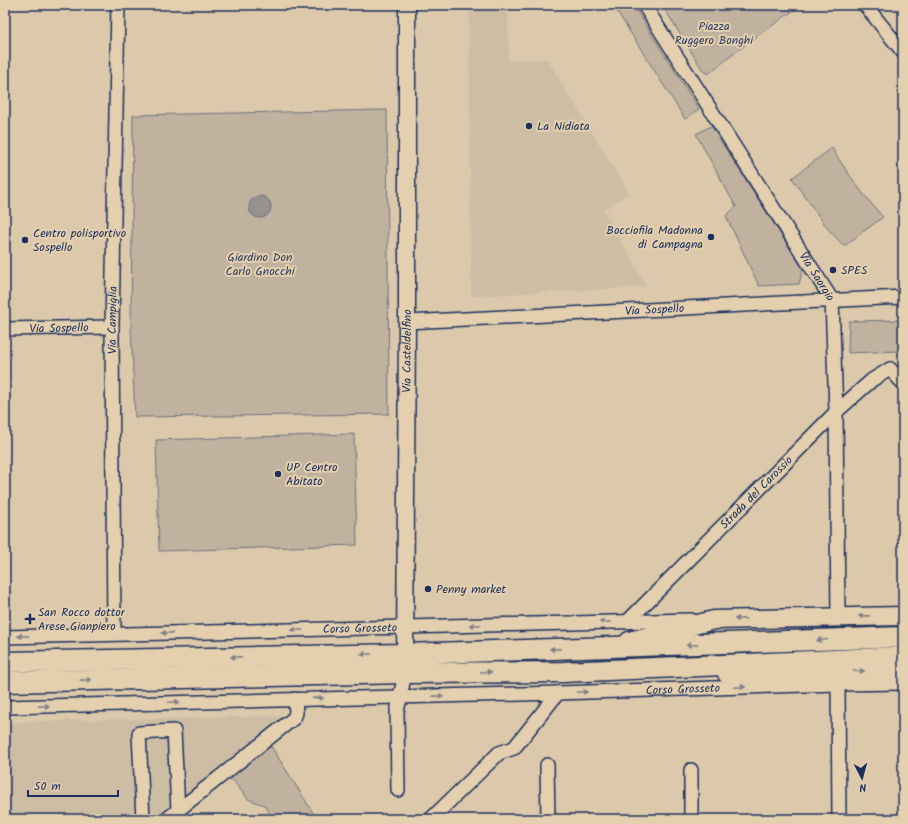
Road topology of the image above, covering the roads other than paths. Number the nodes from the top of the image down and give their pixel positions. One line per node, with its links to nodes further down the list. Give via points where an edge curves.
1 (118, 5): 9 (street, Via Campiglia)
2 (407, 5): 8 (street, Via Casteldelfino)
3 (644, 5): 7 (street, Via Saorgio)
4 (865, 5): 5 (street)
5 (903, 52)
6 (903, 297): 7 (street, Via Sospello)
7 (832, 300): 8 (street, Via Sospello); 12 (street, Via Saorgio)
8 (407, 322): 17 (street, Via Casteldelfino)
9 (112, 327): 10 (street, Via Sospello); 18 (street, Via Campiglia)
10 (5, 329)
11 (903, 383): 12 (street, Strada del Carossio, via 890,370 872,380)
12 (836, 412): 14 (street, Via Saorgio); 16 (street, Strada del Carossio)
13 (903, 616): 14 (main road, Corso Grosseto, one-way to 14)
14 (838, 617): 15 (main road, Corso Grosseto, one-way to 15)
15 (714, 620): 16 (street, Corso Grosseto); 21 (main road, Corso Grosseto)
16 (627, 622): 17 (street, Corso Grosseto, one-way to 17)
17 (406, 627): 18 (street, Corso Grosseto, one-way to 18); 24 (street, Via Casteldelfino)
18 (114, 634): 19 (street, Corso Grosseto, one-way to 19)
19 (5, 637)
20 (903, 637): 21 (main road, Corso Grosseto, one-way to 21)
21 (593, 648): 24 (main road, Corso Grosseto, one-way to 24)
22 (903, 657): 26 (main road, Corso Grosseto)
23 (5, 662): 24 (main road, Corso Grosseto, one-way to 23)
24 (405, 663): 26 (main road, Corso Grosseto, one-way to 26); 27 (main road, Corso Grosseto, one-way to 24); 31 (street, Via Casteldelfino)
25 (903, 670): 26 (main road, Corso Grosseto, one-way to 25, via 621,676)
26 (568, 672)
27 (5, 682)
28 (903, 683): 29 (street, Corso Grosseto)
29 (838, 684): 30 (street, Corso Grosseto, one-way to 29); 43 (street)
30 (558, 693): 31 (street, Corso Grosseto, one-way to 30); 40 (street, via 514,748 499,753)
31 (399, 696): 32 (street, Corso Grosseto, one-way to 31); 36 (street, Via Casteldelfino)
32 (296, 699): 33 (street, Corso Grosseto, one-way to 32); 37 (street, via 294,718)
33 (5, 707)
34 (548, 765): 41 (street)
35 (691, 770): 42 (street)
36 (398, 790)
37 (178, 810): 38 (street, via 174,731 139,732); 39 (street)
38 (143, 819)
39 (167, 819)
40 (431, 819)
41 (548, 819)
42 (691, 819)
43 (839, 819)

